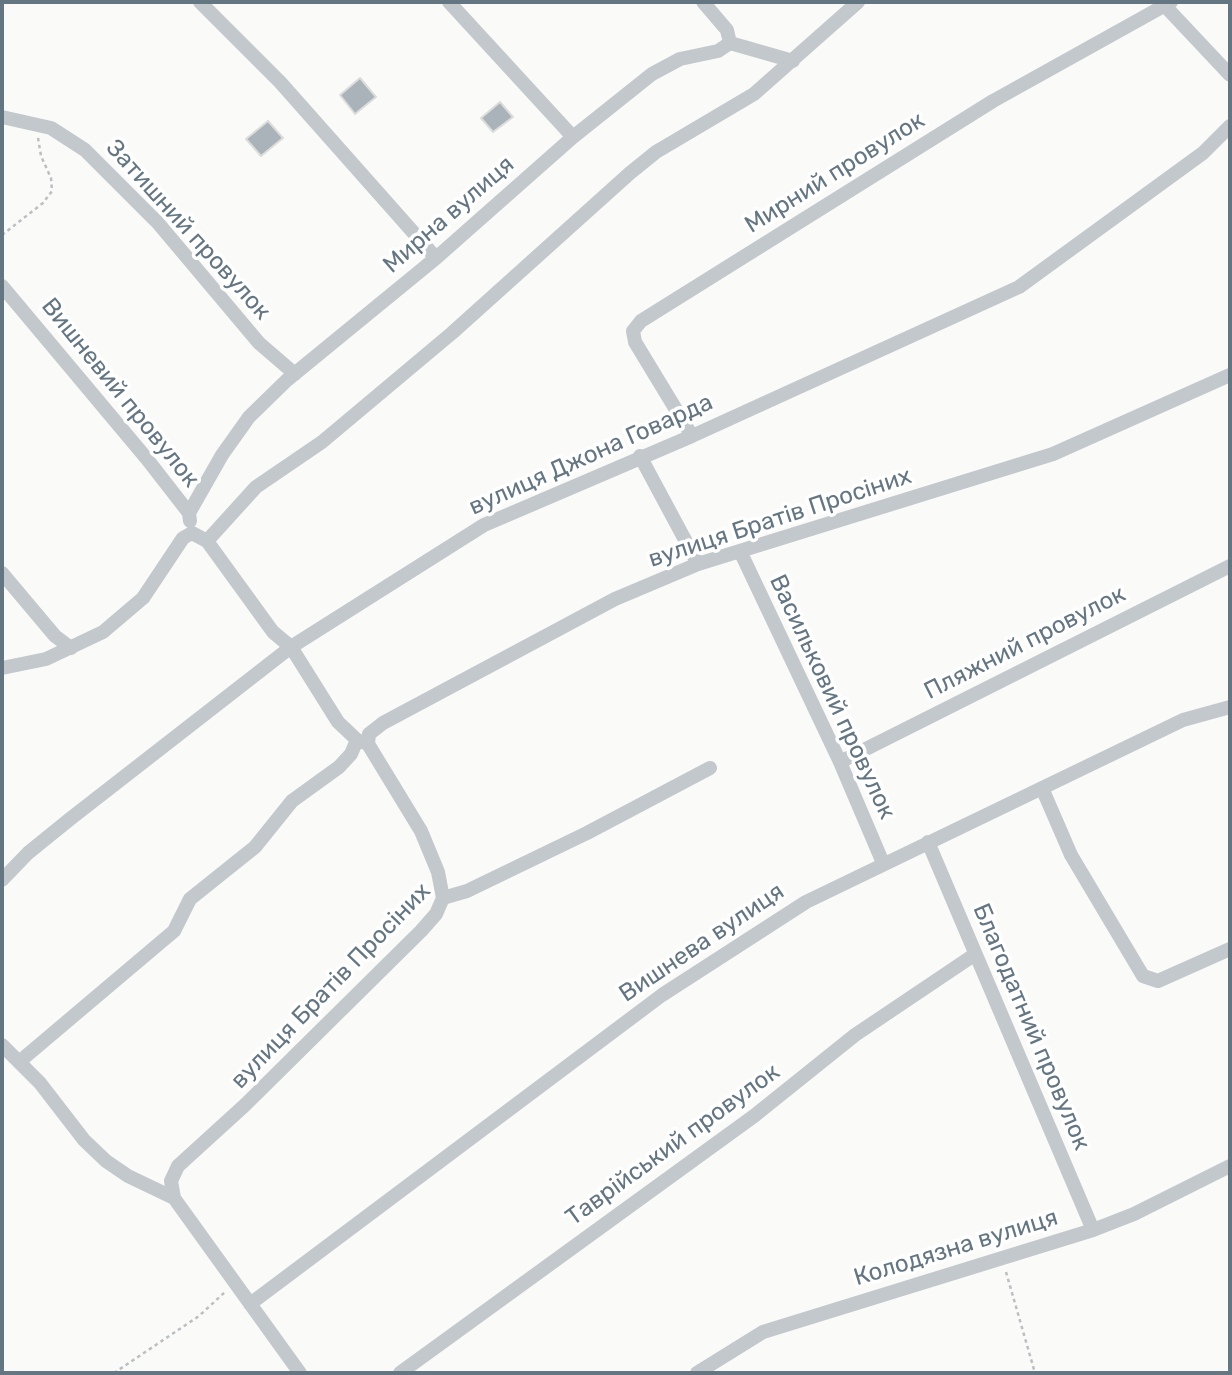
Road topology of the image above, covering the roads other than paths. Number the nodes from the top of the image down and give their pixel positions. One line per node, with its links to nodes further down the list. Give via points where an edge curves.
1 (200, 2): 12 (street, via 280,82)
2 (449, 2): 11 (street)
3 (703, 2): 6 (street, via 727,30)
4 (858, 2): 7 (street)
5 (1169, 4): 8 (street); 16 (street, Мирний провулок, via 993,101 641,321 634,331 635,342)
6 (730, 43): 7 (street); 11 (street, Мирна вулиця, via 718,51 680,59 653,74)
7 (793, 61): 20 (street, via 754,94 656,152 630,173 432,350 322,442 256,487)
8 (1230, 75)
9 (2, 117): 14 (street, Затишний провулок, via 41,125 85,150 158,223 259,343)
10 (1230, 126): 16 (street, вулиця Джона Говарда, via 1203,153 1019,287)
11 (573, 137): 12 (street, Мирна вулиця)
12 (436, 258): 14 (street, Мирна вулиця)
13 (2, 286): 18 (street, Вишневий провулок)
14 (295, 374): 18 (street, Мирна вулиця, via 249,417)
15 (1230, 375): 21 (street, вулиця Братів Просіних, via 1053,454)
16 (692, 436): 17 (street, вулиця Джона Говарда)
17 (640, 456): 22 (street); 26 (street, вулиця Джона Говарда, via 484,525)
18 (189, 513): 19 (street, Вишневий провулок)
19 (192, 533): 20 (street); 25 (street, via 183,538 142,598 103,632)
20 (207, 541): 26 (street, via 273,632)
21 (740, 551): 22 (street, вулиця Братів Просіних); 30 (street, Васильковий провулок)
22 (698, 564): 29 (street, вулиця Братів Просіних, via 615,599 383,723)
23 (1230, 566): 30 (street, Пляжний провулок)
24 (2, 573): 25 (street, via 55,636)
25 (71, 648): 27 (street, via 46,659)
26 (291, 648): 29 (street, via 338,722); 35 (street, вулиця Джона Говарда, via 59,827)
27 (2, 668)
28 (1230, 708): 32 (street, Вишнева вулиця, via 1183,720)
29 (362, 742): 36 (street, via 421,831); 40 (street, вулиця Братів Просіних, via 340,767 292,800 255,847 190,900 174,931)
30 (840, 762): 34 (street, Васильковий провулок)
31 (710, 768): 36 (street, вулиця Братів Просіних, via 587,833)
32 (1042, 788): 33 (street, Вишнева вулиця); 37 (street, via 1071,855 1143,976 1158,981)
33 (928, 842): 34 (street, Вишнева вулиця); 38 (street, Благодатний провулок)
34 (883, 863): 44 (street, Вишнева вулиця, via 806,902 662,995)
35 (2, 880)
36 (443, 898): 42 (street, вулиця Братів Просіних, via 421,931 186,1158 171,1181)
37 (1230, 949)
38 (974, 955): 43 (street, Благодатний провулок); 46 (street, Таврійський провулок, via 855,1035 754,1116)
39 (2, 1045): 40 (street)
40 (19, 1062): 42 (street, via 106,1161)
41 (1230, 1166): 43 (street, Колодязна вулиця)
42 (174, 1198): 44 (street)
43 (1093, 1230): 47 (street, Колодязна вулиця, via 763,1332)
44 (250, 1304): 45 (street)
45 (300, 1373)
46 (400, 1373)
47 (696, 1373)

